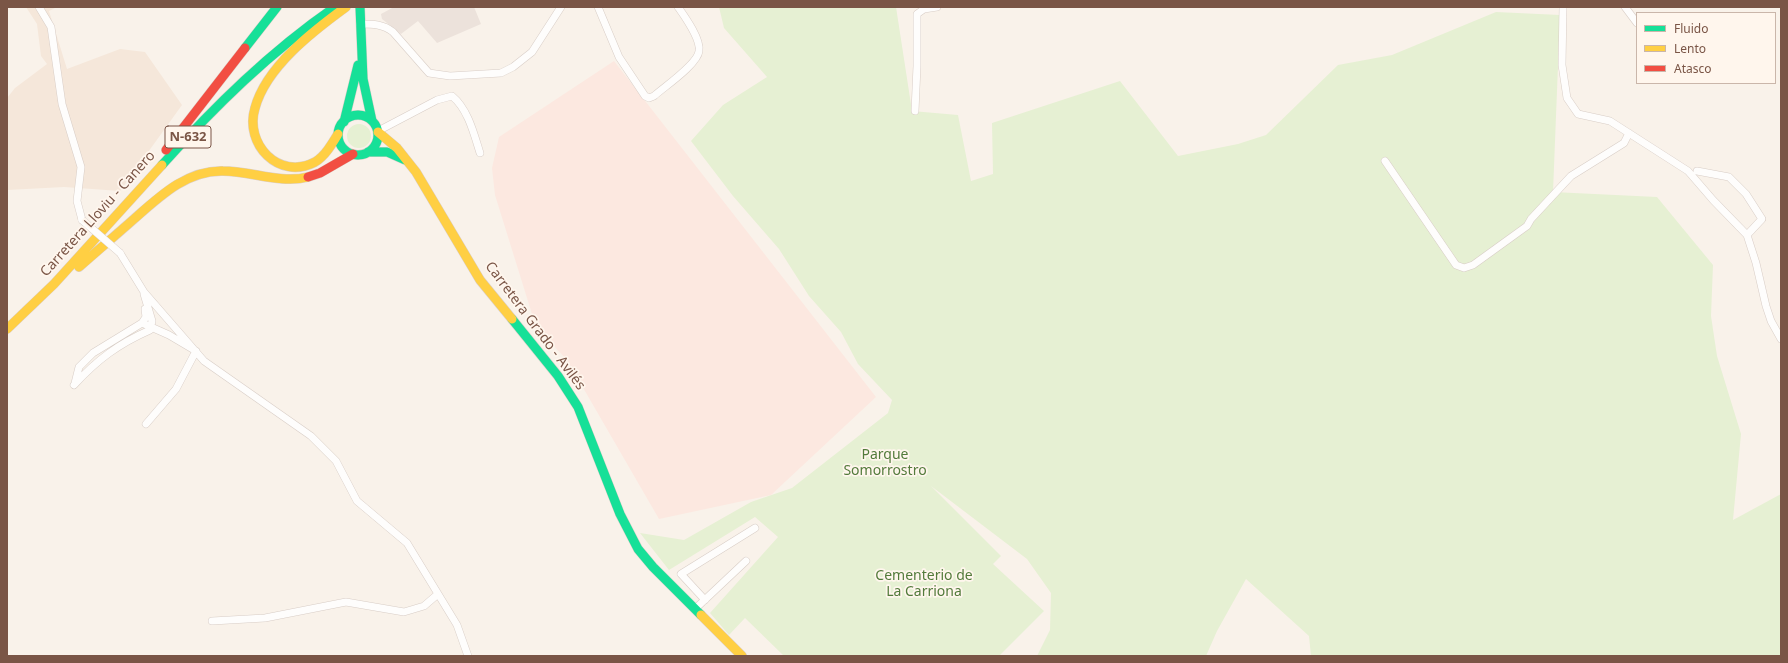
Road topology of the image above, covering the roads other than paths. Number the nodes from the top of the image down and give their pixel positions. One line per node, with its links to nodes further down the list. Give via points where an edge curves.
1 (39, 7): 29 (street, bridge, via 51,27 62,104 81,167 77,201 82,220 120,253)
2 (277, 7): 28 (main road, via 147,174)
3 (335, 7): 28 (main road, Carretera Lloviu - Canero / N-632, via 312,22 252,72 186,138)
4 (346, 7): 20 (main road, via 290,54 268,80 256,105 252,125 255,140 262,153 282,165 298,167 315,162 327,151)
5 (360, 7): 13 (main road)
6 (561, 7): 13 (street, via 532,52 513,68 488,75 450,76 429,73 387,27)
7 (598, 7): 8 (street, via 619,57 645,96 654,96 696,59 700,50 694,32)
8 (678, 7)
9 (937, 7): 15 (street, via 924,8 917,14)
10 (1562, 7): 19 (street, via 1562,65 1567,98 1578,114 1610,121)
11 (1625, 7): 12 (street)
12 (1636, 22)
13 (360, 24): 14 (main road)
14 (360, 56): 16 (main road, via 365,100); 17 (main road)
15 (915, 111)
16 (372, 121): 17 (main road, via 358,115); 18 (main road)
17 (344, 122): 20 (main road)
18 (378, 131): 21 (main road, via 376,144); 22 (street, via 437,100 452,96 464,112); 25 (main road, Carretera Grado - Avilés, via 395,145)
19 (1629, 133): 24 (street, via 1624,143 1570,176 1527,226 1473,265 1464,268 1456,265); 27 (street, via 1688,171)
20 (338, 134): 23 (main road, via 344,149)
21 (368, 152): 23 (main road); 25 (main road, via 391,153)
22 (480, 153)
23 (353, 154): 30 (main road, via 320,174 298,179 282,179 239,171 217,171 196,175 172,188 150,205)
24 (1385, 161)
25 (410, 163): 41 (main road, Carretera Grado - Avilés, via 480,280 558,376 578,408 629,535 653,567)
26 (1697, 171): 27 (street, via 1729,177 1746,194 1762,219)
27 (1747, 235): 34 (street, via 1766,306)
28 (56, 282): 30 (main road, Carretera Lloviu - Canero / N-632)
29 (144, 292): 31 (street, via 146,318); 32 (street, via 152,320); 35 (street)
30 (23, 315): 33 (main road, Carretera Lloviu - Canero / N-632)
31 (142, 323): 32 (street); 32 (street, via 93,353 79,367 74,385 90,367 110,351 150,330)
32 (151, 326): 35 (street)
33 (7, 329)
34 (1781, 339)
35 (196, 351): 36 (street, via 176,389); 39 (street, via 204,361 311,436 336,461 357,501 406,544)
36 (146, 424)
37 (756, 528): 40 (street, via 681,574)
38 (746, 561): 40 (street)
39 (438, 594): 42 (street, via 424,606 404,612 346,602 265,618); 43 (street, via 457,625)
40 (705, 600): 41 (street)
41 (695, 609): 44 (main road)
42 (212, 622)
43 (468, 656)
44 (742, 656)

